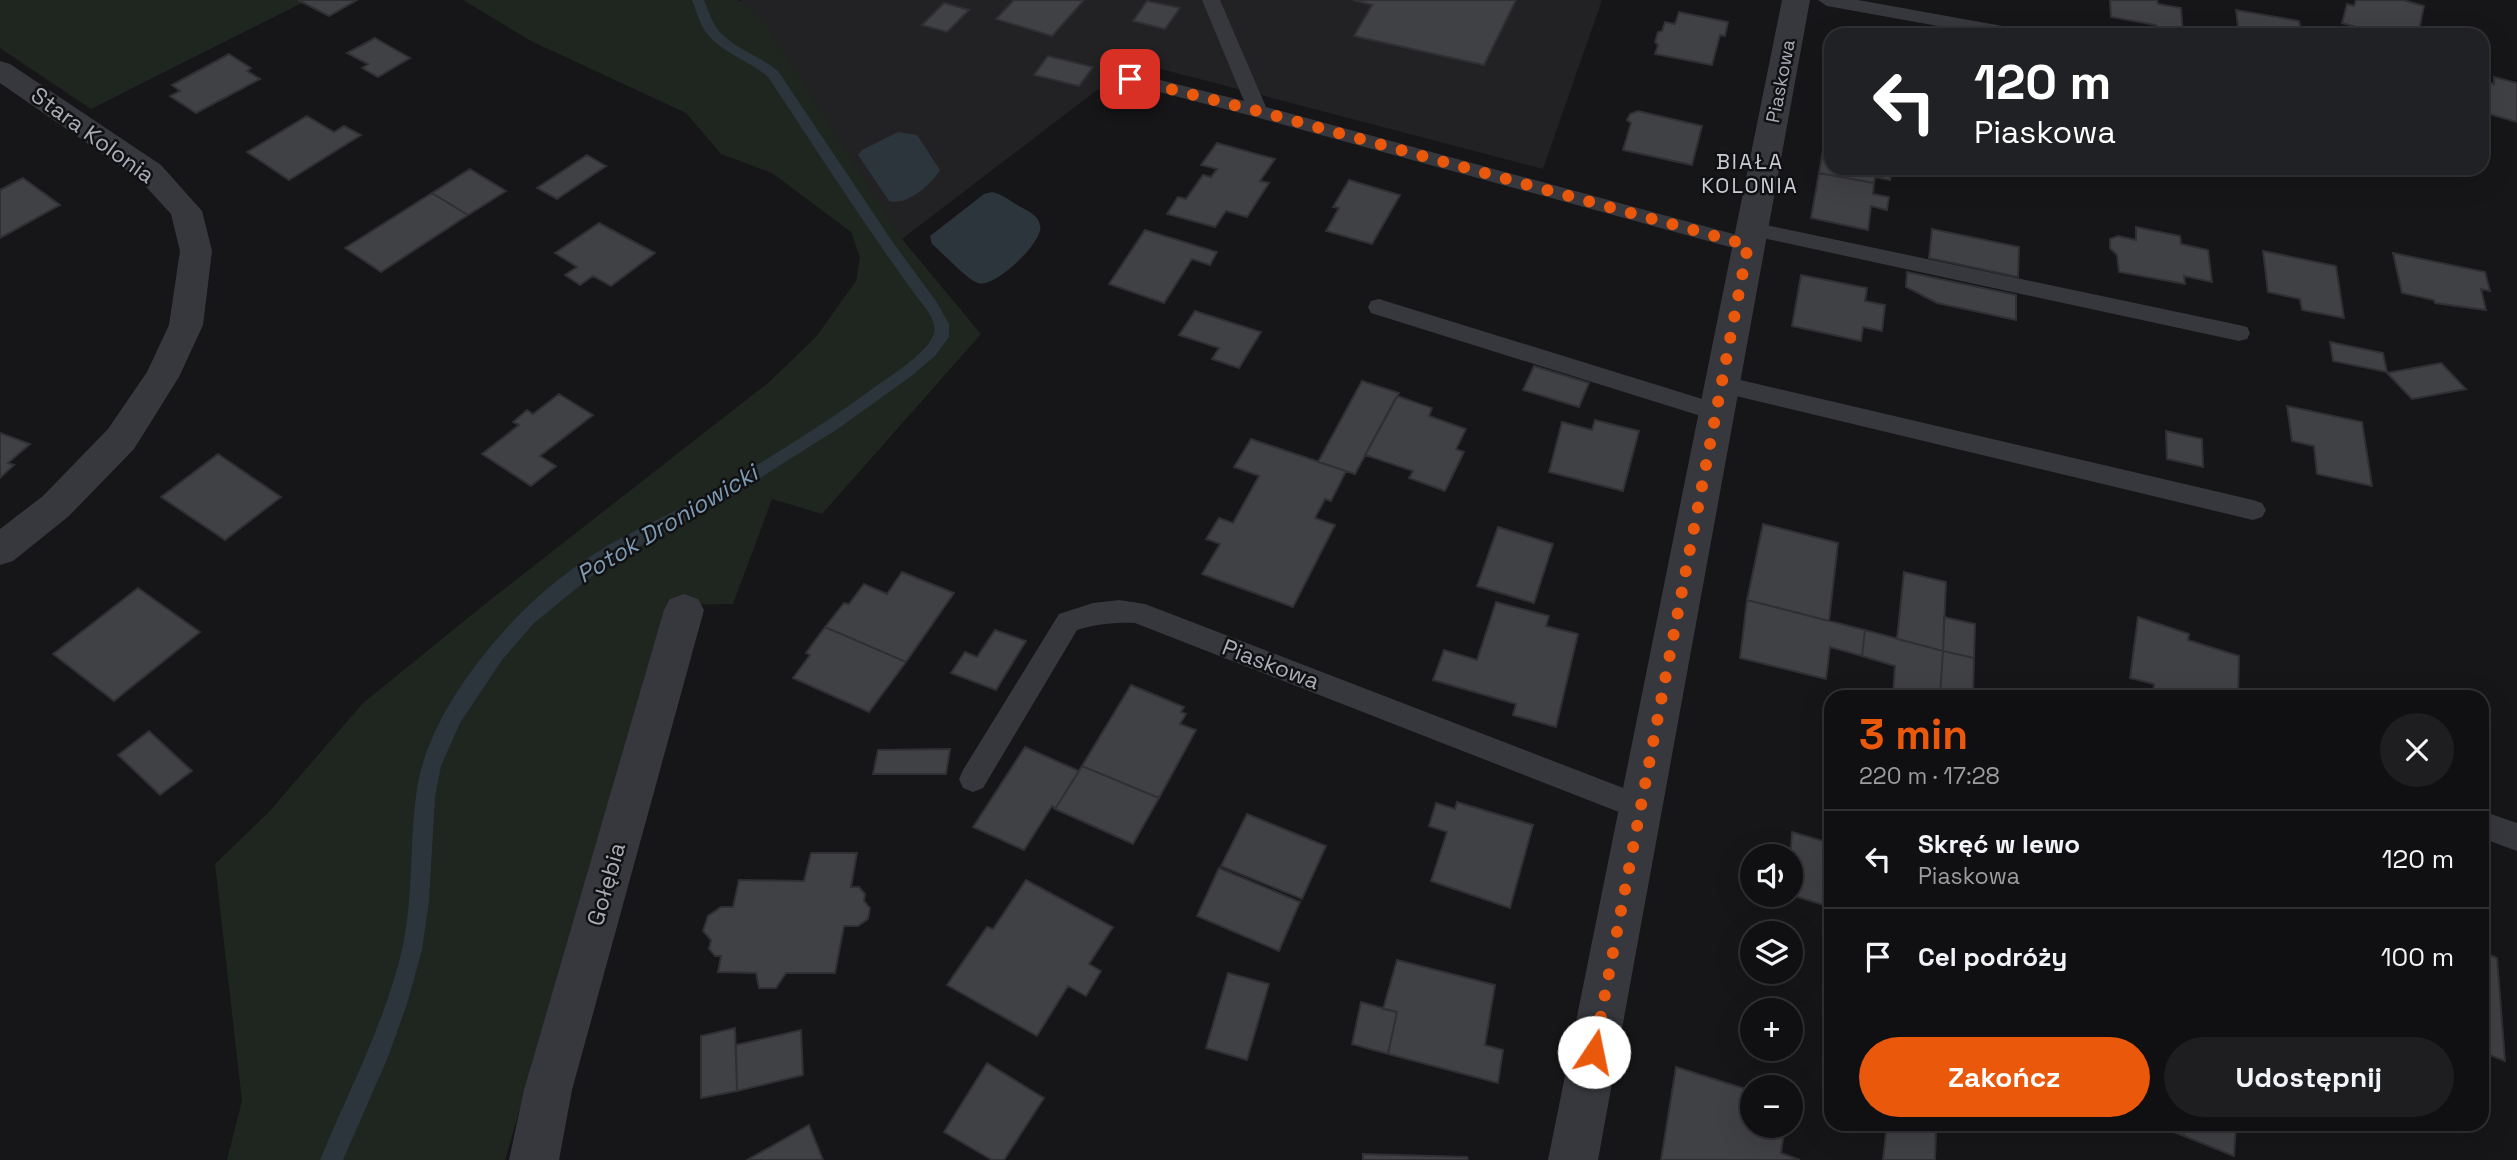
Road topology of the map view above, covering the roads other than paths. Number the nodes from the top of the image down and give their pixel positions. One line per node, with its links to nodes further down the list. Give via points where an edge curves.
1 (1211, 0): 7 (lane)
2 (1796, 0): 8 (street, Piaskowa)
3 (1827, 0): 4 (lane)
4 (1981, 28)
5 (0, 70): 13 (street, Stara Kolonia, via 150,172 186,211 196,251 186,325 162,377 121,439 57,506)
6 (1112, 74): 7 (lane)
7 (1258, 111): 8 (lane)
8 (1750, 237): 10 (lane); 11 (street, Piaskowa)
9 (1379, 307): 11 (lane)
10 (2239, 333)
11 (1720, 399): 12 (lane); 16 (street, Piaskowa)
12 (2253, 510)
13 (0, 550)
14 (684, 610): 19 (street, Gołębia, via 548,1090)
15 (973, 779): 16 (lane, Piaskowa, via 1069,622 1119,611 1136,612)
16 (1642, 808): 20 (street, Piaskowa)
17 (2489, 827): 18 (lane)
18 (2517, 837)
19 (534, 1160)
20 (1573, 1160)

